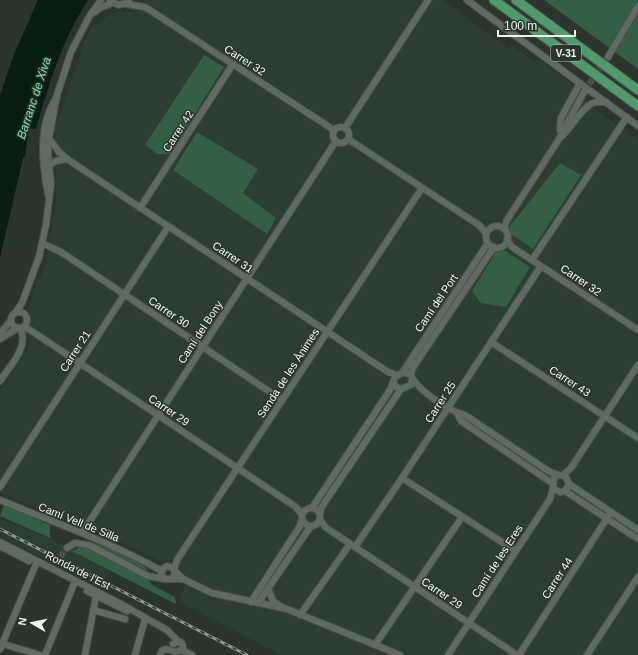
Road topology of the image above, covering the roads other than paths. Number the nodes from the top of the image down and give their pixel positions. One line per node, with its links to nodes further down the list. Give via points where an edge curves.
1 (102, 0): 11 (street)
2 (140, 0): 10 (street, Carrer 32)
3 (428, 0): 22 (street)
4 (467, 0): 14 (street)
5 (494, 0): 19 (highway, V-31)
6 (516, 0): 15 (highway, V-31)
7 (111, 2): 8 (street, Carrer 32, via 119,5); 11 (street)
8 (128, 2): 10 (street, Carrer 32)
9 (638, 6): 12 (street)
10 (145, 7): 13 (street, Carrer 32)
11 (89, 17): 17 (street, via 72,52)
12 (608, 57)
13 (233, 64): 23 (street, Carrer 32); 32 (street, Carrer 42)
14 (580, 83): 18 (street); 26 (street, via 561,118)
15 (638, 90)
16 (584, 92): 26 (street)
17 (57, 95): 24 (street); 31 (street, via 51,106 43,136)
18 (606, 102): 20 (street); 26 (street, via 594,103 586,108 568,132)
19 (638, 106)
20 (627, 117): 21 (street); 42 (street)
21 (638, 126)
22 (345, 128): 23 (street, via 338,127); 25 (street, via 348,131)
23 (334, 130): 27 (street, via 333,137)
24 (49, 138): 28 (street, Carrer 31); 29 (street)
25 (348, 139): 27 (street, via 341,143); 30 (street)
26 (559, 139): 35 (street)
27 (336, 141): 44 (street, Camí del Bony)
28 (67, 159): 29 (street); 32 (street, Carrer 31)
29 (49, 165): 31 (street, via 51,184)
30 (422, 188): 33 (street); 52 (street, Senda de les Ànimes)
31 (48, 199): 38 (street)
32 (140, 208): 34 (street, Carrer 31)
33 (479, 225): 36 (street); 37 (street)
34 (168, 227): 44 (street, Carrer 31); 45 (street, Carrer 21)
35 (502, 227): 36 (street); 40 (street, via 507,234)
36 (490, 228): 37 (street)
37 (486, 233): 39 (street)
38 (42, 243): 45 (street, Carrer 30, via 61,252); 46 (street)
39 (488, 243): 41 (street); 60 (street, Camí del Port)
40 (505, 243): 41 (street); 42 (street, Carrer 32)
41 (494, 247): 61 (street, Camí del Port, via 416,362)
42 (532, 260): 43 (street, Carrer 32)
43 (540, 266): 50 (street, Carrer 32); 55 (street, Carrer 25)
44 (246, 278): 52 (street, Carrer 31); 57 (street, Camí del Bony)
45 (124, 294): 57 (street, Carrer 30); 58 (street, Carrer 21)
46 (20, 313): 47 (street, via 12,315); 48 (street)
47 (11, 320): 49 (street, via 14,327); 53 (street)
48 (27, 321): 49 (street); 51 (street)
49 (20, 328): 51 (street, Carrer 29); 54 (street); 56 (street, via 24,335)
50 (638, 330)
51 (32, 331): 56 (street); 58 (street, Carrer 29)
52 (327, 332): 60 (street, Carrer 31); 66 (street, Senda de les Ànimes)
53 (0, 334)
54 (0, 339)
55 (491, 342): 67 (street, Carrer 25); 70 (street, Carrer 43)
56 (23, 346): 62 (street)
57 (203, 347): 66 (street, Carrer 30); 69 (street, Camí del Bony)
58 (80, 363): 69 (street, Carrer 29); 76 (street, Carrer 21)
59 (638, 365): 70 (street)
60 (396, 377): 61 (street, via 407,373); 64 (street, via 396,387); 81 (street, Camí del Port, via 390,390)
61 (412, 377): 63 (street); 65 (street)
62 (0, 381)
63 (408, 387): 64 (street); 65 (street)
64 (401, 389): 82 (street, via 322,508)
65 (423, 391): 67 (street)
66 (282, 400): 72 (street, Senda de les Ànimes)
67 (448, 408): 68 (street); 73 (street, Carrer 25)
68 (457, 413): 74 (street, via 465,415); 75 (street, via 461,421)
69 (158, 415): 72 (street, Carrer 29); 87 (street, Camí del Bony)
70 (605, 416): 71 (street, Carrer 43); 74 (street)
71 (638, 438)
72 (238, 468): 81 (street, Carrer 29); 96 (street, Senda de les Ànimes, via 175,562)
73 (402, 478): 83 (street); 89 (street, Carrer 25)
74 (565, 478): 75 (street, via 554,478); 77 (street); 80 (street)
75 (553, 485): 77 (street); 78 (street, Camí de les Eres)
76 (0, 488)
77 (562, 491): 78 (street, Camí de les Eres); 84 (street)
78 (550, 499): 92 (street, Camí de les Eres)
79 (0, 500): 87 (street, Camí Vell de Silla)
80 (611, 512): 84 (street, Carrer 44); 86 (street)
81 (306, 513): 82 (street, via 317,510); 85 (street, via 306,524); 107 (street, Camí del Port)
82 (320, 517): 85 (street, via 317,524); 89 (street, Carrer 29, via 325,527)
83 (462, 517): 92 (street); 104 (street)
84 (607, 518): 88 (street); 127 (street, Carrer 44)
85 (311, 526): 105 (street)
86 (638, 530)
87 (82, 533): 95 (street, Camí Vell de Silla)
88 (638, 539)
89 (352, 545): 104 (street, Carrer 29); 110 (street, Carrer 25)
90 (1, 547): 93 (street, Ronda de l'Est); 94 (street, Ronda de l'Est)
91 (68, 548): 98 (street, via 76,543 89,545)
92 (516, 551): 113 (street, Camí de les Eres)
93 (36, 564): 103 (street, Ronda de l'Est); 114 (street)
94 (46, 565): 97 (street, Ronda de l'Est); 97 (street, via 57,565)
95 (163, 570): 96 (street, Camí Vell de Silla, via 169,566); 98 (street); 100 (street)
96 (174, 570): 101 (street, Senda de les Ànimes); 102 (street)
97 (64, 574): 112 (street, Ronda de l'Est)
98 (146, 574): 100 (street)
99 (638, 577): 128 (street)
100 (164, 579): 101 (street)
101 (172, 579): 102 (street)
102 (183, 579): 107 (street, via 212,593)
103 (74, 584): 106 (street, Ronda de l'Est); 119 (street)
104 (415, 587): 113 (street, Carrer 29); 116 (street)
105 (268, 588): 107 (street); 108 (street, via 272,601)
106 (96, 596): 109 (street); 112 (street, Ronda de l'Est)
107 (254, 602): 108 (street)
108 (287, 609): 110 (street)
109 (93, 610): 111 (street); 120 (street)
110 (300, 615): 116 (street)
111 (125, 619)
112 (145, 619): 115 (street, Ronda de l'Est, via 167,630); 121 (street)
113 (469, 623): 126 (street, Camí de les Eres); 127 (street, Carrer 29)
114 (1, 645): 118 (street)
115 (175, 645): 122 (street, via 164,649); 123 (street, via 176,652 182,650)
116 (375, 645): 117 (street)
117 (382, 648): 124 (street); 125 (street)
118 (40, 655)
119 (45, 655)
120 (85, 655)
121 (135, 655)
122 (160, 655)
123 (192, 655)
124 (379, 655)
125 (400, 655)
126 (448, 655)
127 (518, 655)
128 (587, 655)

